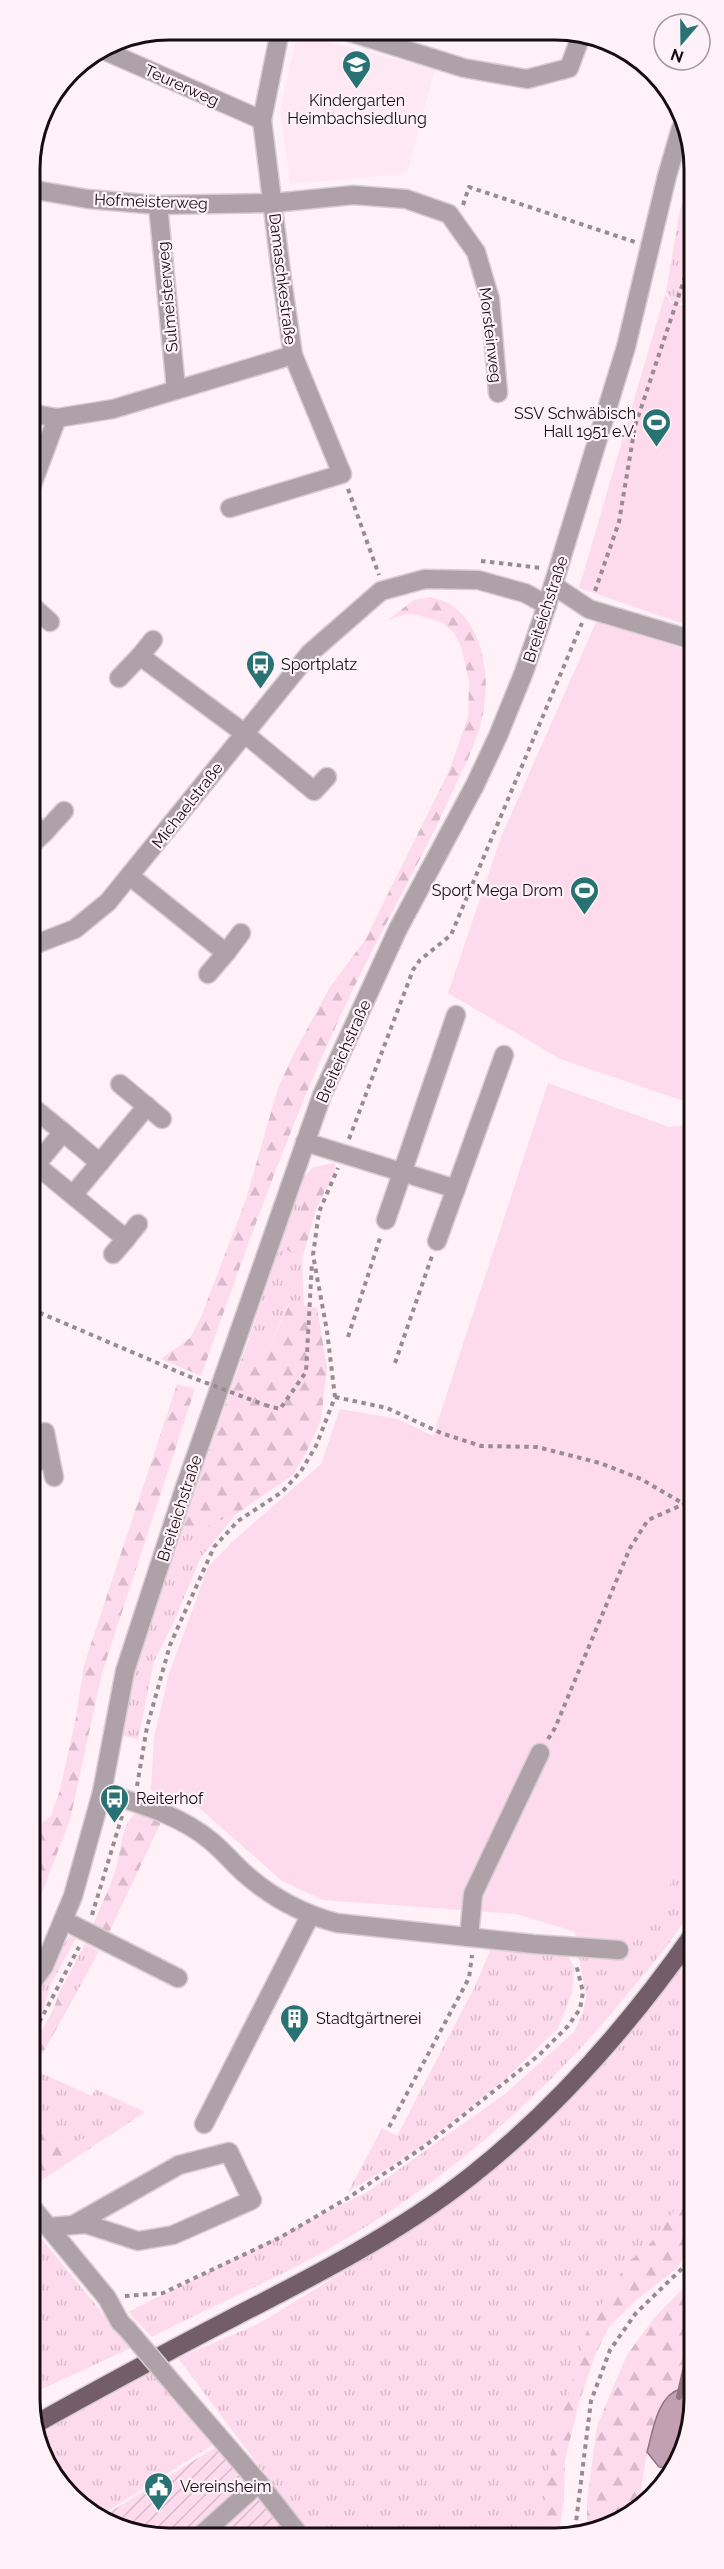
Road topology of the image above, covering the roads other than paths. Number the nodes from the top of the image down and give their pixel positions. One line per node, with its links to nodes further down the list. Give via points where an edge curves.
1 (278, 40): 5 (street, Damaschkestraße)
2 (375, 40): 3 (street, via 464,68 527,79 569,68)
3 (578, 43)
4 (112, 54): 5 (street, Teurerweg)
5 (262, 120): 8 (street, Damaschkestraße)
6 (679, 135): 17 (street, Breiteichstraße, via 626,347)
7 (41, 191): 9 (street, Hofmeisterweg)
8 (273, 202): 9 (street, Hofmeisterweg); 10 (street, Damaschkestraße); 12 (street, Morsteinweg, via 353,195 406,199 449,214 476,252 490,299)
9 (158, 205): 11 (street, Sulmeisterweg)
10 (293, 355): 11 (street); 16 (street, Damaschkestraße, via 342,474)
11 (176, 389): 14 (street, via 113,409)
12 (498, 393)
13 (41, 415): 14 (street)
14 (57, 418): 15 (street)
15 (41, 461)
16 (230, 508)
17 (554, 585): 18 (street, Breiteichstraße); 21 (street, via 589,609)
18 (547, 605): 25 (street, Michaelstraße, via 525,593 478,580 425,579 381,591 310,653); 41 (street, Breiteichstraße, via 498,736 398,929 322,1095)
19 (41, 614): 20 (street)
20 (50, 622)
21 (684, 637)
22 (153, 640): 23 (street)
23 (140, 656): 24 (street); 25 (street)
24 (119, 678)
25 (244, 733): 26 (street, via 310,797); 29 (street, Michaelstraße)
26 (327, 777)
27 (64, 811): 28 (street)
28 (41, 829)
29 (131, 877): 31 (street, Michaelstraße, via 75,929); 32 (street)
30 (241, 933): 32 (street)
31 (41, 942)
32 (226, 953): 33 (street)
33 (208, 974)
34 (456, 1015): 45 (street)
35 (504, 1055): 46 (street)
36 (120, 1084): 37 (street)
37 (147, 1106): 39 (street); 43 (street)
38 (41, 1114): 40 (street)
39 (162, 1119)
40 (63, 1132): 42 (street); 43 (street)
41 (305, 1142): 45 (street); 58 (street, Breiteichstraße, via 125,1671)
42 (41, 1159)
43 (100, 1163): 47 (street)
44 (41, 1173): 47 (street)
45 (403, 1174): 46 (street); 48 (street)
46 (456, 1189): 51 (street)
47 (73, 1196): 50 (street)
48 (386, 1220)
49 (138, 1224): 50 (street)
50 (126, 1239): 52 (street)
51 (437, 1241)
52 (113, 1254)
53 (45, 1432): 54 (street)
54 (50, 1458): 55 (street); 56 (street)
55 (40, 1460)
56 (54, 1477)
57 (540, 1753): 61 (street, via 473,1894)
58 (102, 1792): 59 (street, via 175,1817 211,1840 254,1881); 60 (street, Breiteichstraße)
59 (310, 1916): 61 (street, via 337,1923); 66 (street)
60 (63, 1920): 64 (street, Breiteichstraße); 65 (street)
61 (469, 1937): 63 (street)
62 (683, 1947): 70 (main road, via 642,2005 603,2050 517,2136 470,2176 381,2237 316,2275)
63 (619, 1950)
64 (40, 1971)
65 (178, 1978)
66 (204, 2124)
67 (40, 2217): 69 (street)
68 (73, 2225): 68 (street, via 86,2224 138,2241 173,2235 252,2200 229,2152 179,2165); 69 (street)
69 (49, 2227): 71 (street, bridge, via 107,2298 120,2322)
70 (43, 2421)
71 (259, 2483): 72 (street); 73 (street)
72 (209, 2528)
73 (294, 2528)

